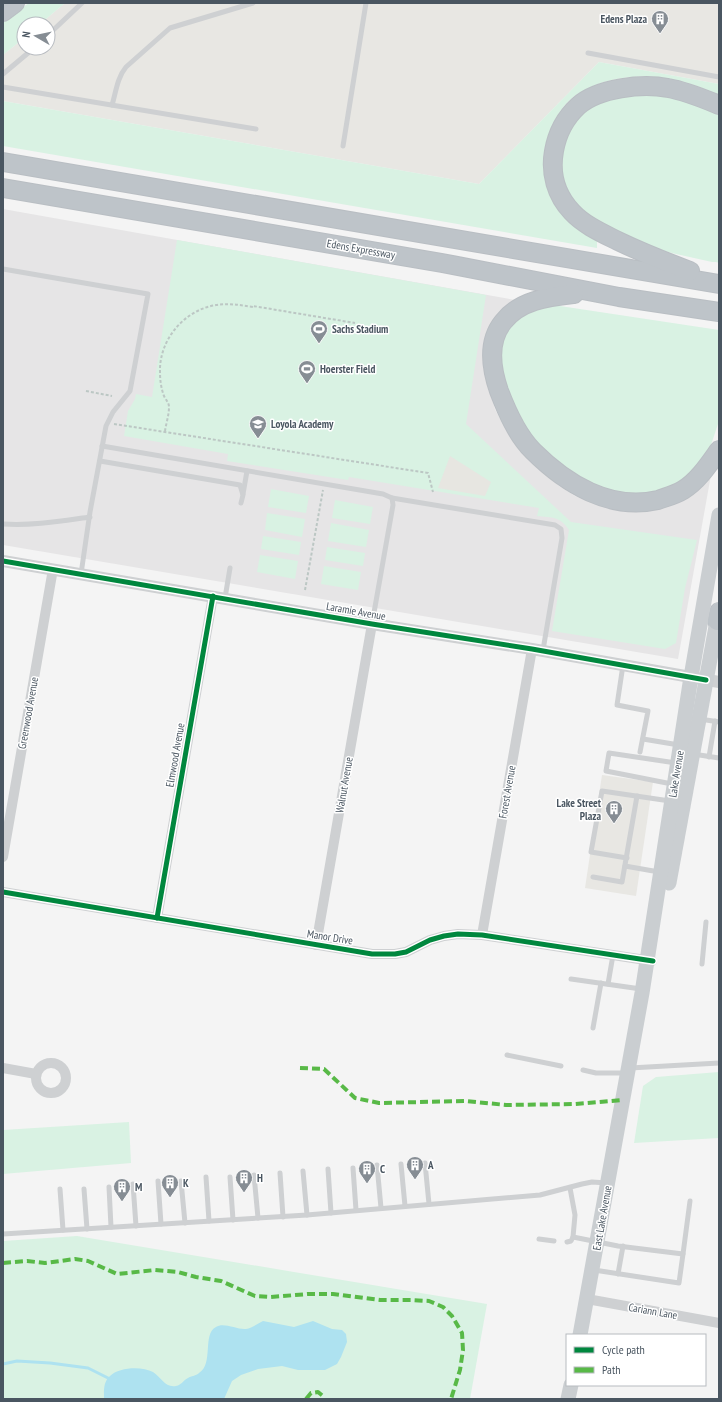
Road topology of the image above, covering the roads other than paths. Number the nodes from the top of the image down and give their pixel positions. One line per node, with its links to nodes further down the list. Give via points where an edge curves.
1 (15, 3): 5 (highway)
2 (82, 3): 6 (lane)
3 (253, 3): 12 (lane, via 170,28 122,72)
4 (366, 3): 15 (lane)
5 (3, 12)
6 (56, 27)
7 (588, 53): 10 (lane)
8 (24, 56): 9 (lane)
9 (3, 74)
10 (719, 77)
11 (3, 87): 12 (lane)
12 (112, 105): 14 (lane)
13 (719, 105): 19 (highway, via 666,87 624,87 592,97 579,105 569,116 556,142 553,175 556,187 568,206 584,223 644,254)
14 (256, 129)
15 (343, 146)
16 (3, 162): 19 (highway)
17 (3, 188): 20 (highway, Edens Expressway, via 435,262)
18 (3, 269): 22 (lane, via 148,294 130,391 107,423)
19 (719, 283)
20 (590, 292): 21 (highway, Edens Expressway); 23 (highway, via 530,302 515,310 496,334 492,347 495,380 513,422 530,447 568,480 586,491 603,498 639,502 670,497 684,490 708,466)
21 (719, 312)
22 (102, 446): 24 (lane); 25 (lane)
23 (719, 450)
24 (100, 461): 26 (lane, via 236,484 240,485); 30 (lane)
25 (249, 471): 26 (lane); 27 (lane, via 383,494)
26 (243, 495): 28 (lane)
27 (392, 498): 38 (lane); 39 (lane, via 555,525 561,529 562,538)
28 (241, 503)
29 (719, 515): 41 (main road, Lake Avenue)
30 (90, 517): 31 (lane, via 43,523); 35 (lane)
31 (3, 524)
32 (3, 561): 34 (street, Laramie Avenue)
33 (230, 568): 36 (lane)
34 (53, 569): 35 (street, Laramie Avenue); 55 (street, Greenwood Avenue)
35 (81, 574): 36 (street, Laramie Avenue)
36 (219, 597): 38 (street, Laramie Avenue); 61 (street, Elmwood Avenue)
37 (718, 614): 42 (main road, Lake Avenue)
38 (372, 624): 39 (street, Laramie Avenue); 64 (street, Walnut Avenue)
39 (537, 650): 40 (street, Laramie Avenue); 63 (street, Forest Avenue)
40 (623, 665): 41 (street, Laramie Avenue); 45 (lane, via 617,705 648,711)
41 (691, 678): 42 (street, Laramie Avenue); 46 (main road, Lake Avenue)
42 (712, 681): 43 (main road, Lake Avenue)
43 (699, 718): 44 (lane); 48 (main road, Lake Avenue)
44 (717, 721): 49 (lane)
45 (643, 739): 46 (lane); 47 (lane)
46 (680, 745): 51 (main road, Lake Avenue)
47 (640, 752)
48 (692, 754): 49 (lane); 66 (main road, Lake Avenue, via 658,944)
49 (709, 757): 50 (lane)
50 (719, 758)
51 (677, 764): 52 (main road, Lake Avenue); 52 (lane, via 609,754 606,771)
52 (674, 785): 54 (main road, Lake Avenue)
53 (637, 796): 54 (lane); 56 (lane); 56 (lane, via 602,790 591,852)
54 (672, 801): 58 (main road, Lake Avenue)
55 (3, 856)
56 (627, 858): 57 (lane)
57 (625, 866): 58 (lane); 59 (lane, via 622,882)
58 (661, 872): 66 (main road, Lake Avenue)
59 (594, 877)
60 (3, 892): 61 (street, Manor Drive)
61 (157, 918): 64 (street, Manor Drive)
62 (706, 922): 67 (lane)
63 (482, 935): 64 (street, Manor Drive, via 444,936 406,952 384,955); 65 (street, Manor Drive)
64 (316, 945)
65 (613, 955): 66 (street, Manor Drive); 70 (lane)
66 (650, 960): 71 (main road, Lake Avenue); 73 (main road, Lake Avenue)
67 (702, 964)
68 (571, 979): 69 (lane)
69 (601, 984): 70 (lane); 72 (lane)
70 (608, 984): 71 (lane)
71 (642, 989): 73 (main road, Lake Avenue)
72 (594, 1028)
73 (635, 1034): 79 (main road, Lake Avenue)
74 (506, 1055): 76 (lane)
75 (719, 1063): 79 (lane)
76 (561, 1066)
77 (3, 1068): 80 (street)
78 (583, 1070): 79 (lane, via 596,1073)
79 (628, 1071): 81 (main road, Lake Avenue)
80 (36, 1074)
81 (623, 1100): 94 (main road, East Lake Avenue)
82 (425, 1163): 101 (lane)
83 (401, 1164): 102 (lane)
84 (378, 1166): 103 (lane)
85 (353, 1168): 104 (lane)
86 (328, 1169): 105 (lane)
87 (303, 1171): 106 (lane)
88 (280, 1173): 107 (lane)
89 (254, 1175): 108 (lane)
90 (230, 1177): 109 (lane)
91 (206, 1178): 110 (lane)
92 (158, 1181): 112 (lane)
93 (181, 1181): 111 (lane)
94 (608, 1183): 97 (lane, via 592,1182); 122 (main road, East Lake Avenue)
95 (133, 1184): 113 (lane)
96 (109, 1187): 114 (lane)
97 (570, 1188): 101 (lane, via 540,1195); 118 (lane, via 575,1215)
98 (60, 1189): 116 (lane)
99 (84, 1189): 115 (lane)
100 (690, 1201): 124 (lane)
101 (429, 1204): 102 (lane)
102 (405, 1206): 103 (lane)
103 (381, 1208): 104 (lane)
104 (356, 1210): 105 (lane)
105 (331, 1213): 106 (lane)
106 (307, 1215): 107 (lane)
107 (283, 1217): 108 (lane)
108 (258, 1218): 109 (lane)
109 (233, 1220): 110 (lane)
110 (209, 1222): 111 (lane)
111 (185, 1223): 112 (lane)
112 (161, 1224): 113 (lane)
113 (136, 1226): 114 (lane)
114 (112, 1227): 115 (lane)
115 (87, 1229): 116 (lane)
116 (63, 1230): 117 (lane)
117 (3, 1234)
118 (573, 1237): 121 (lane); 122 (lane)
119 (539, 1239): 120 (lane)
120 (554, 1241)
121 (567, 1242)
122 (597, 1242): 123 (lane); 125 (main road, East Lake Avenue)
123 (623, 1246): 124 (lane); 126 (lane)
124 (683, 1254): 126 (lane, via 679,1283)
125 (592, 1270): 126 (lane); 127 (main road, East Lake Avenue)
126 (618, 1274)
127 (587, 1299): 128 (street, Cariann Lane); 129 (main road, East Lake Avenue)
128 (719, 1323)
129 (580, 1334)

